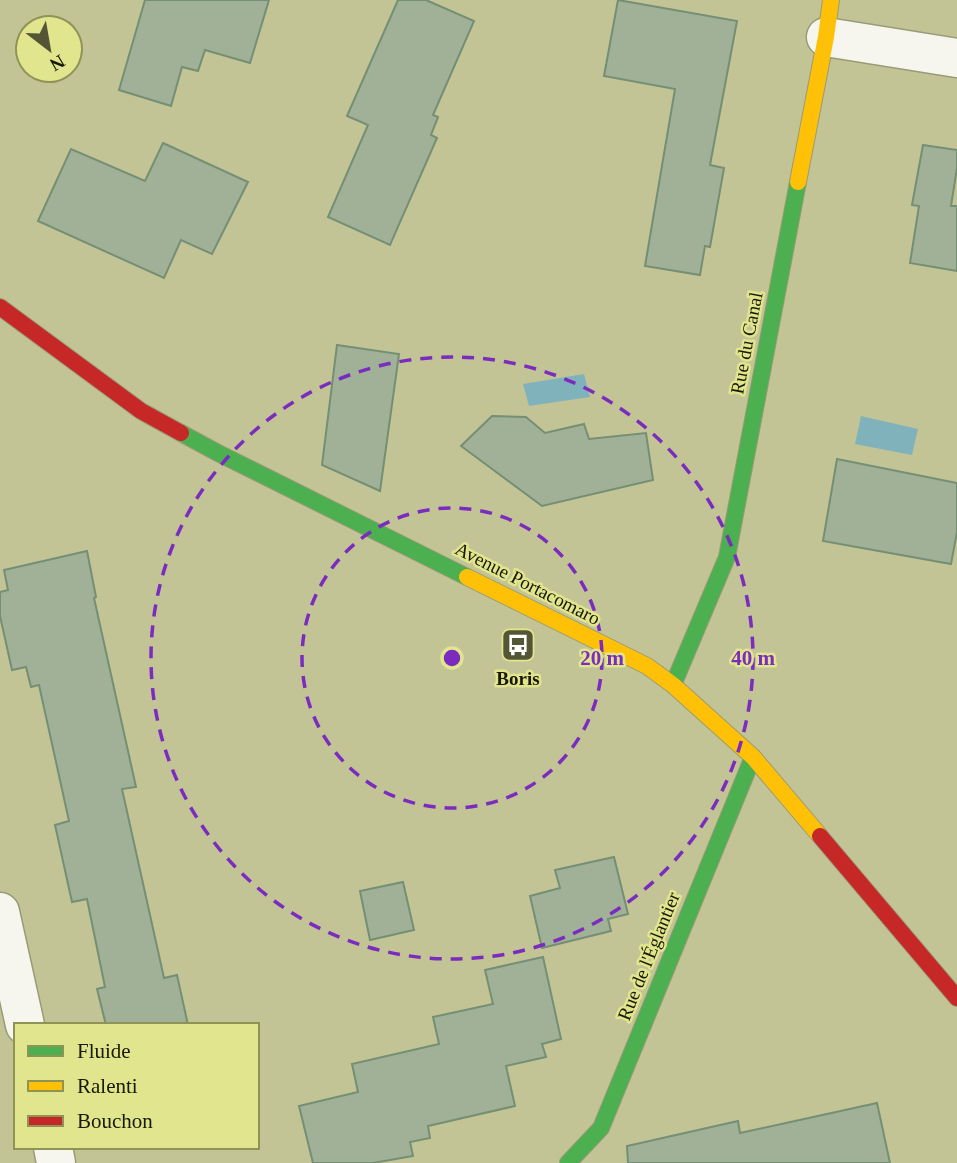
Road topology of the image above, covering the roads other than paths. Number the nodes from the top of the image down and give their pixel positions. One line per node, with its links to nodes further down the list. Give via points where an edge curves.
1 (831, 0): 2 (street, Rue du Canal)
2 (826, 37): 3 (street); 5 (street, Rue du Canal, via 727,557)
3 (957, 58)
4 (0, 307): 5 (street, Avenue Portacomaro, via 141,411 647,666)
5 (674, 685): 6 (street, Avenue Portacomaro)
6 (753, 757): 8 (street, Avenue Portacomaro); 10 (street, Rue de l'Églantier, via 601,1128)
7 (0, 912): 9 (street)
8 (957, 998)
9 (25, 1023)
10 (568, 1163)

